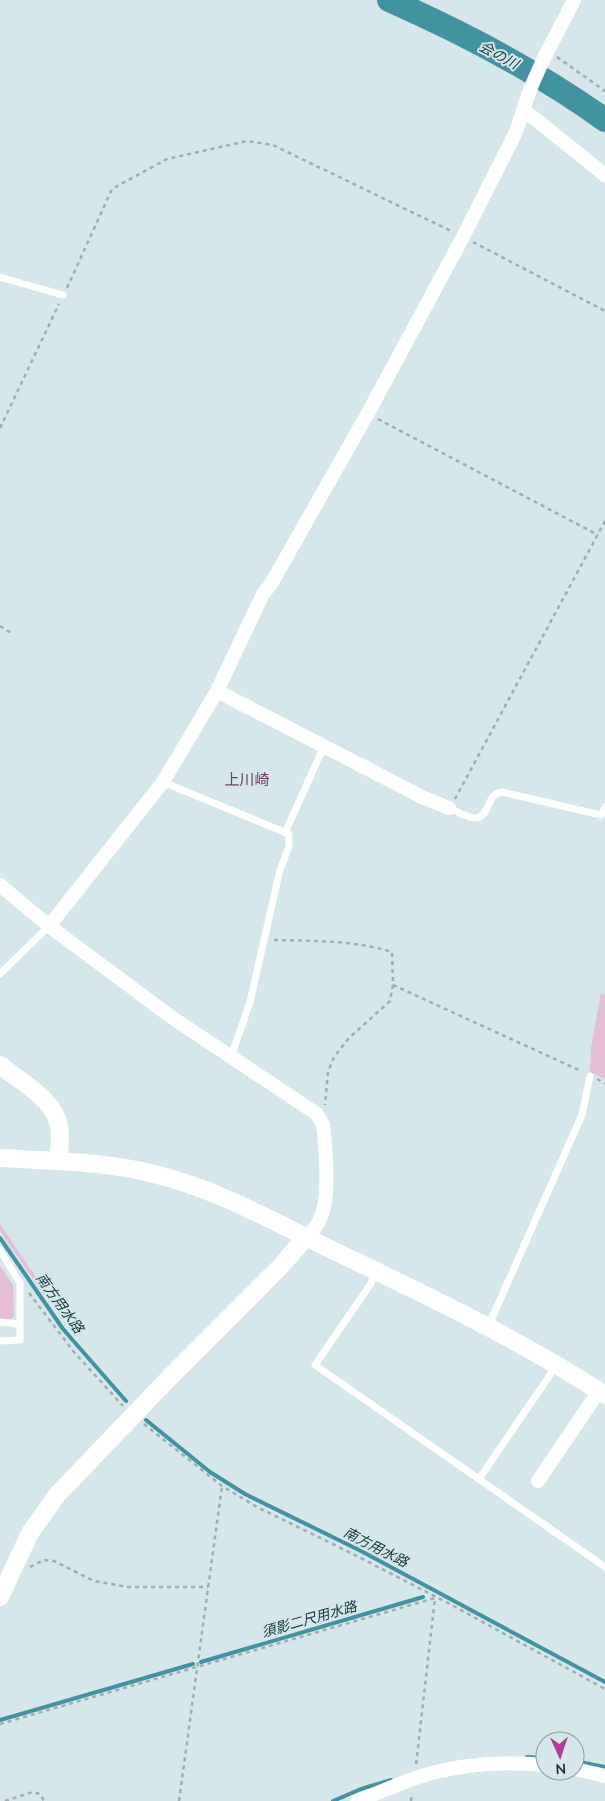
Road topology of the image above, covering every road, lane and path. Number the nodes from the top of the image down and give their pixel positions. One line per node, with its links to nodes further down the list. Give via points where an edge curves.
1 (574, 0): 2 (street)
2 (549, 51): 3 (path); 4 (street, via 531,85)
3 (605, 91)
4 (523, 111): 5 (street); 6 (street, via 516,132)
5 (605, 175)
6 (463, 237): 8 (path, via 273,145 247,141 167,159 112,190); 9 (path); 10 (street)
7 (0, 277): 8 (lane)
8 (64, 295): 11 (path)
9 (605, 311)
10 (368, 413): 13 (path); 16 (street, via 263,594)
11 (0, 428)
12 (605, 521): 13 (path)
13 (598, 535): 20 (path)
14 (0, 626): 15 (path)
15 (13, 634)
16 (217, 691): 17 (street); 18 (street)
17 (324, 746): 20 (street); 21 (lane)
18 (163, 782): 21 (lane); 23 (street)
19 (605, 807): 20 (lane, via 601,816 496,792 478,818)
20 (449, 808)
21 (285, 833): 24 (lane, via 290,837 289,846 280,870)
22 (0, 886): 23 (street)
23 (50, 926): 25 (lane); 27 (street, via 174,1019)
24 (265, 940): 26 (path, via 342,942 392,952); 27 (lane, via 250,1002)
25 (0, 974)
26 (393, 985): 29 (path); 31 (path, via 390,1001 334,1056 328,1072 324,1109)
27 (231, 1057): 31 (street)
28 (0, 1065): 33 (street, via 53,1110 59,1125)
29 (590, 1076): 30 (path); 40 (lane, via 582,1116)
30 (605, 1083)
31 (319, 1117): 34 (street, via 325,1139 326,1196 321,1218)
32 (0, 1158): 33 (street)
33 (59, 1161): 34 (street, via 128,1168 179,1181 238,1204)
34 (306, 1237): 36 (street); 44 (street)
35 (0, 1250): 37 (lane)
36 (376, 1271): 40 (street); 45 (lane, via 370,1285 315,1365)
37 (20, 1282): 39 (lane); 44 (path, via 94,1375)
38 (0, 1322): 39 (lane)
39 (19, 1324): 41 (lane, via 20,1340)
40 (488, 1328): 42 (street)
41 (0, 1341)
42 (556, 1364): 43 (street); 45 (lane)
43 (602, 1393): 46 (street)
44 (132, 1415): 47 (path); 48 (street, via 57,1495 30,1533)
45 (479, 1479): 49 (lane)
46 (538, 1481)
47 (222, 1486): 50 (path); 52 (path)
48 (15, 1564): 50 (path, via 28,1568 44,1560 54,1561 94,1581 128,1587); 51 (street)
49 (605, 1566)
50 (208, 1587): 53 (path)
51 (0, 1597)
52 (435, 1598): 53 (path); 54 (path); 59 (path)
53 (197, 1668): 55 (path); 62 (path)
54 (605, 1689)
55 (0, 1724)
56 (535, 1765): 59 (street, via 465,1766)
57 (585, 1771): 58 (street)
58 (605, 1776)
59 (414, 1779): 63 (street); 64 (path)
60 (5, 1801): 61 (path, via 33,1792 40,1794)
61 (44, 1801)
62 (179, 1801)
63 (356, 1801)
64 (411, 1801)

